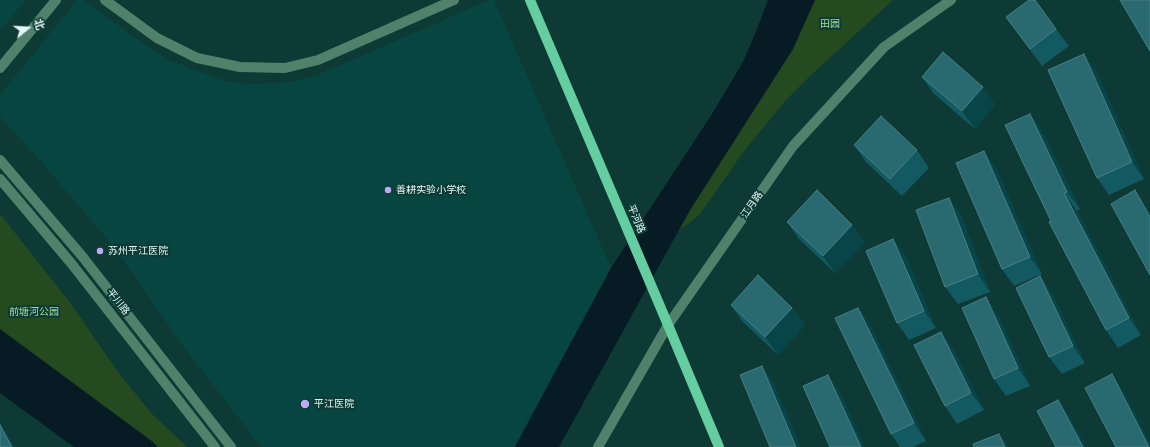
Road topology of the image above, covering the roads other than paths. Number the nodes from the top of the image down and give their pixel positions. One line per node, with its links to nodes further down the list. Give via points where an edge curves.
1 (56, 0): 6 (street)
2 (105, 0): 3 (street, via 157,38 197,58 240,67 285,68 318,60)
3 (454, 0)
4 (530, 0): 9 (main road, 平河路)
5 (951, 0): 9 (street, 江月路, via 884,47 793,146)
6 (0, 68)
7 (0, 160): 11 (street, 平川路, via 82,256)
8 (0, 178): 10 (street, 平川路, via 71,263)
9 (668, 325): 12 (street, 江月路); 13 (main road, 平河路)
10 (215, 447)
11 (231, 447)
12 (598, 447)
13 (719, 447)

